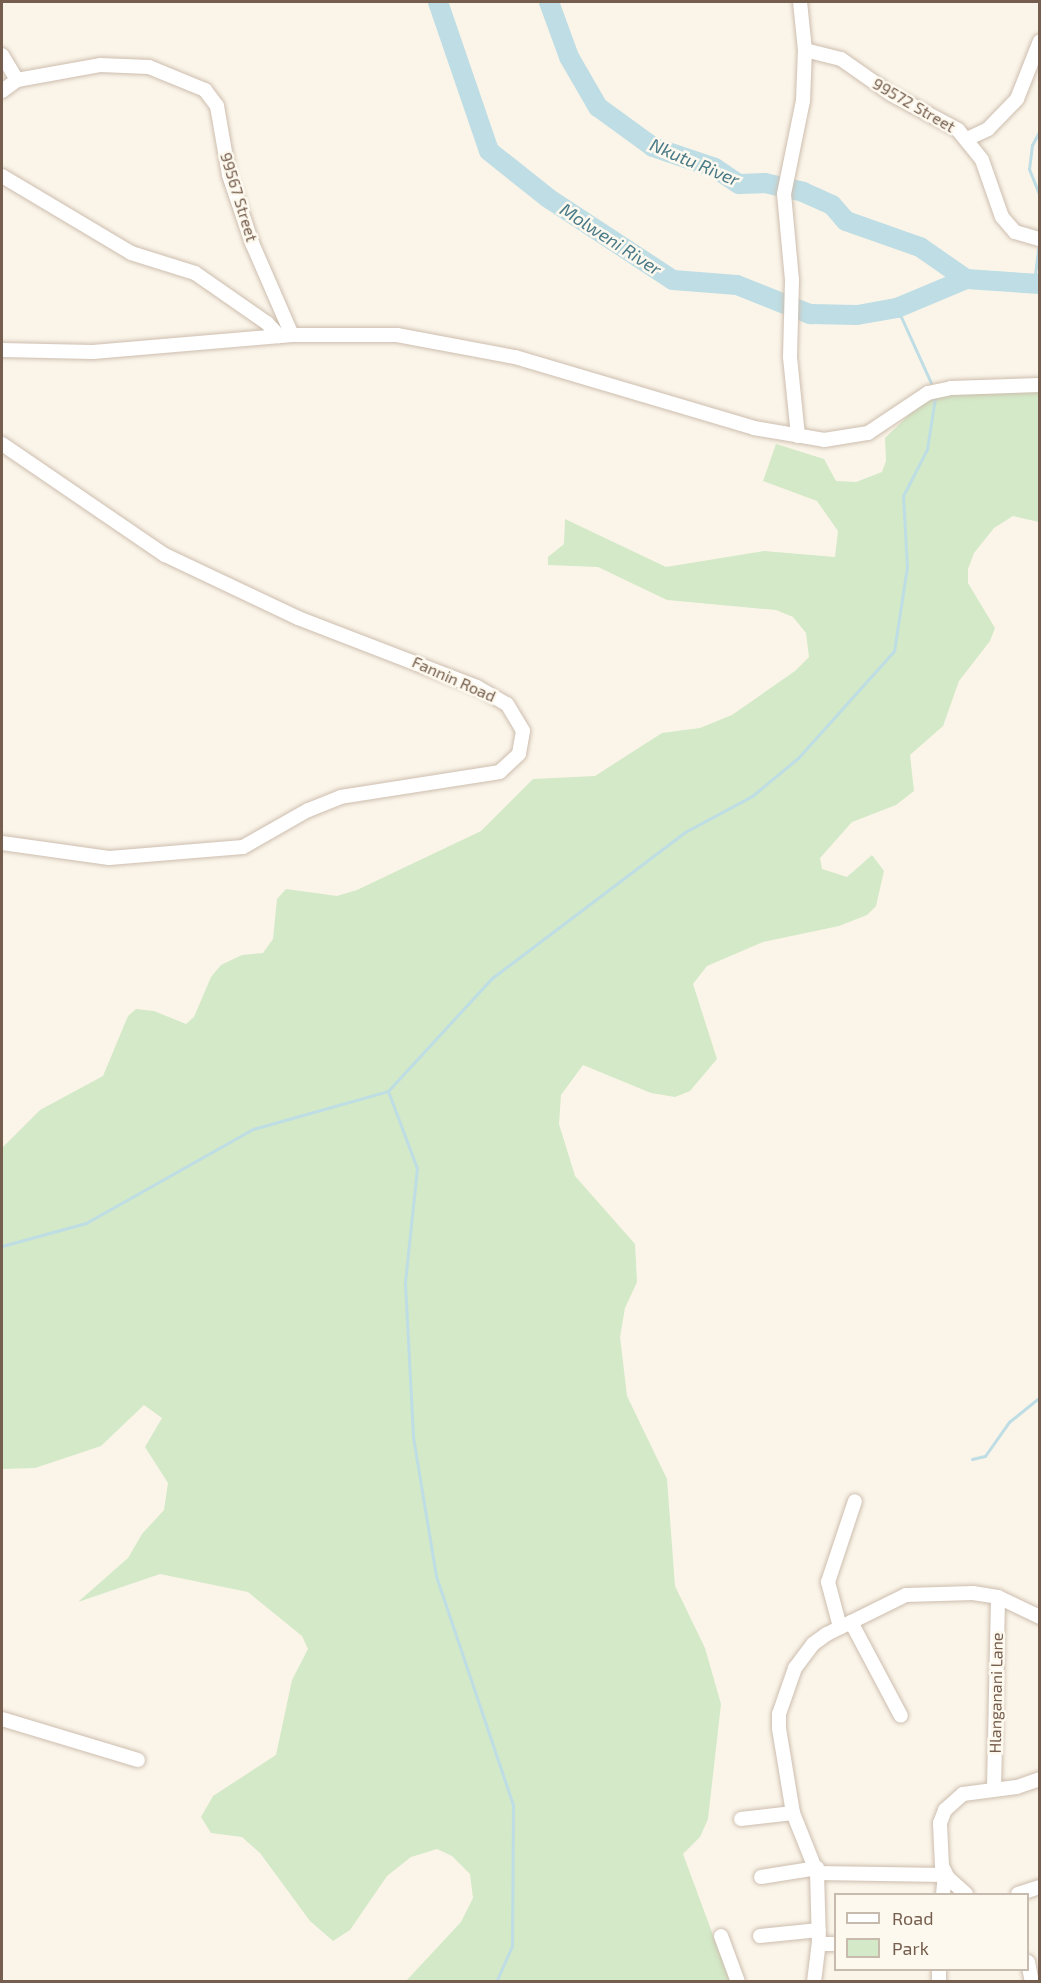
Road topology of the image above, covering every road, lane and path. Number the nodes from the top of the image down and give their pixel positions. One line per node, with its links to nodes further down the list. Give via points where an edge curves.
1 (800, 2): 3 (street)
2 (1040, 41): 7 (street, via 1017,99 988,129)
3 (805, 50): 7 (street, 99572 Street, via 841,59); 13 (street, via 801,121 784,188 792,308 790,357)
4 (2, 55): 5 (street)
5 (17, 80): 6 (street, 99567 Street); 10 (street, 99567 Street, via 78,67 139,66 161,71 213,97 229,175)
6 (2, 91)
7 (967, 139): 9 (street, 99572 Street, via 982,160 1002,217 1015,232)
8 (2, 176): 10 (street, via 131,254 195,273)
9 (1040, 239)
10 (285, 335): 11 (street, via 93,352); 13 (street, via 397,335 514,357 754,428)
11 (2, 350)
12 (1040, 385): 13 (street, via 951,388 928,393 868,433 843,440)
13 (798, 436)
14 (2, 444): 15 (street, Fannin Road, via 165,555 298,618 468,682 507,704 524,731 519,754 500,772 340,797 308,810 243,847 109,858)
15 (2, 843)
16 (855, 1501): 19 (street, via 828,1582)
17 (999, 1597): 18 (street); 19 (street, via 973,1593 906,1595); 24 (street, Hlanganani Lane)
18 (1040, 1617)
19 (845, 1625): 20 (street); 25 (street, via 804,1655 779,1714)
20 (901, 1716)
21 (2, 1719): 22 (street)
22 (138, 1760)
23 (1040, 1779): 24 (street)
24 (994, 1789): 28 (street, via 963,1794 945,1810 940,1824)
25 (793, 1813): 26 (street); 27 (street)
26 (741, 1819)
27 (817, 1870): 28 (street); 29 (street); 36 (street)
28 (945, 1875): 31 (street); 32 (street)
29 (761, 1877)
30 (1040, 1887): 33 (street)
31 (943, 1893)
32 (965, 1893)
33 (1021, 1893)
34 (721, 1936): 39 (street)
35 (760, 1936): 36 (street)
36 (819, 1937): 37 (street); 40 (street)
37 (834, 1943)
38 (1029, 1967): 41 (street)
39 (738, 1982)
40 (814, 1982)
41 (1032, 1982)

